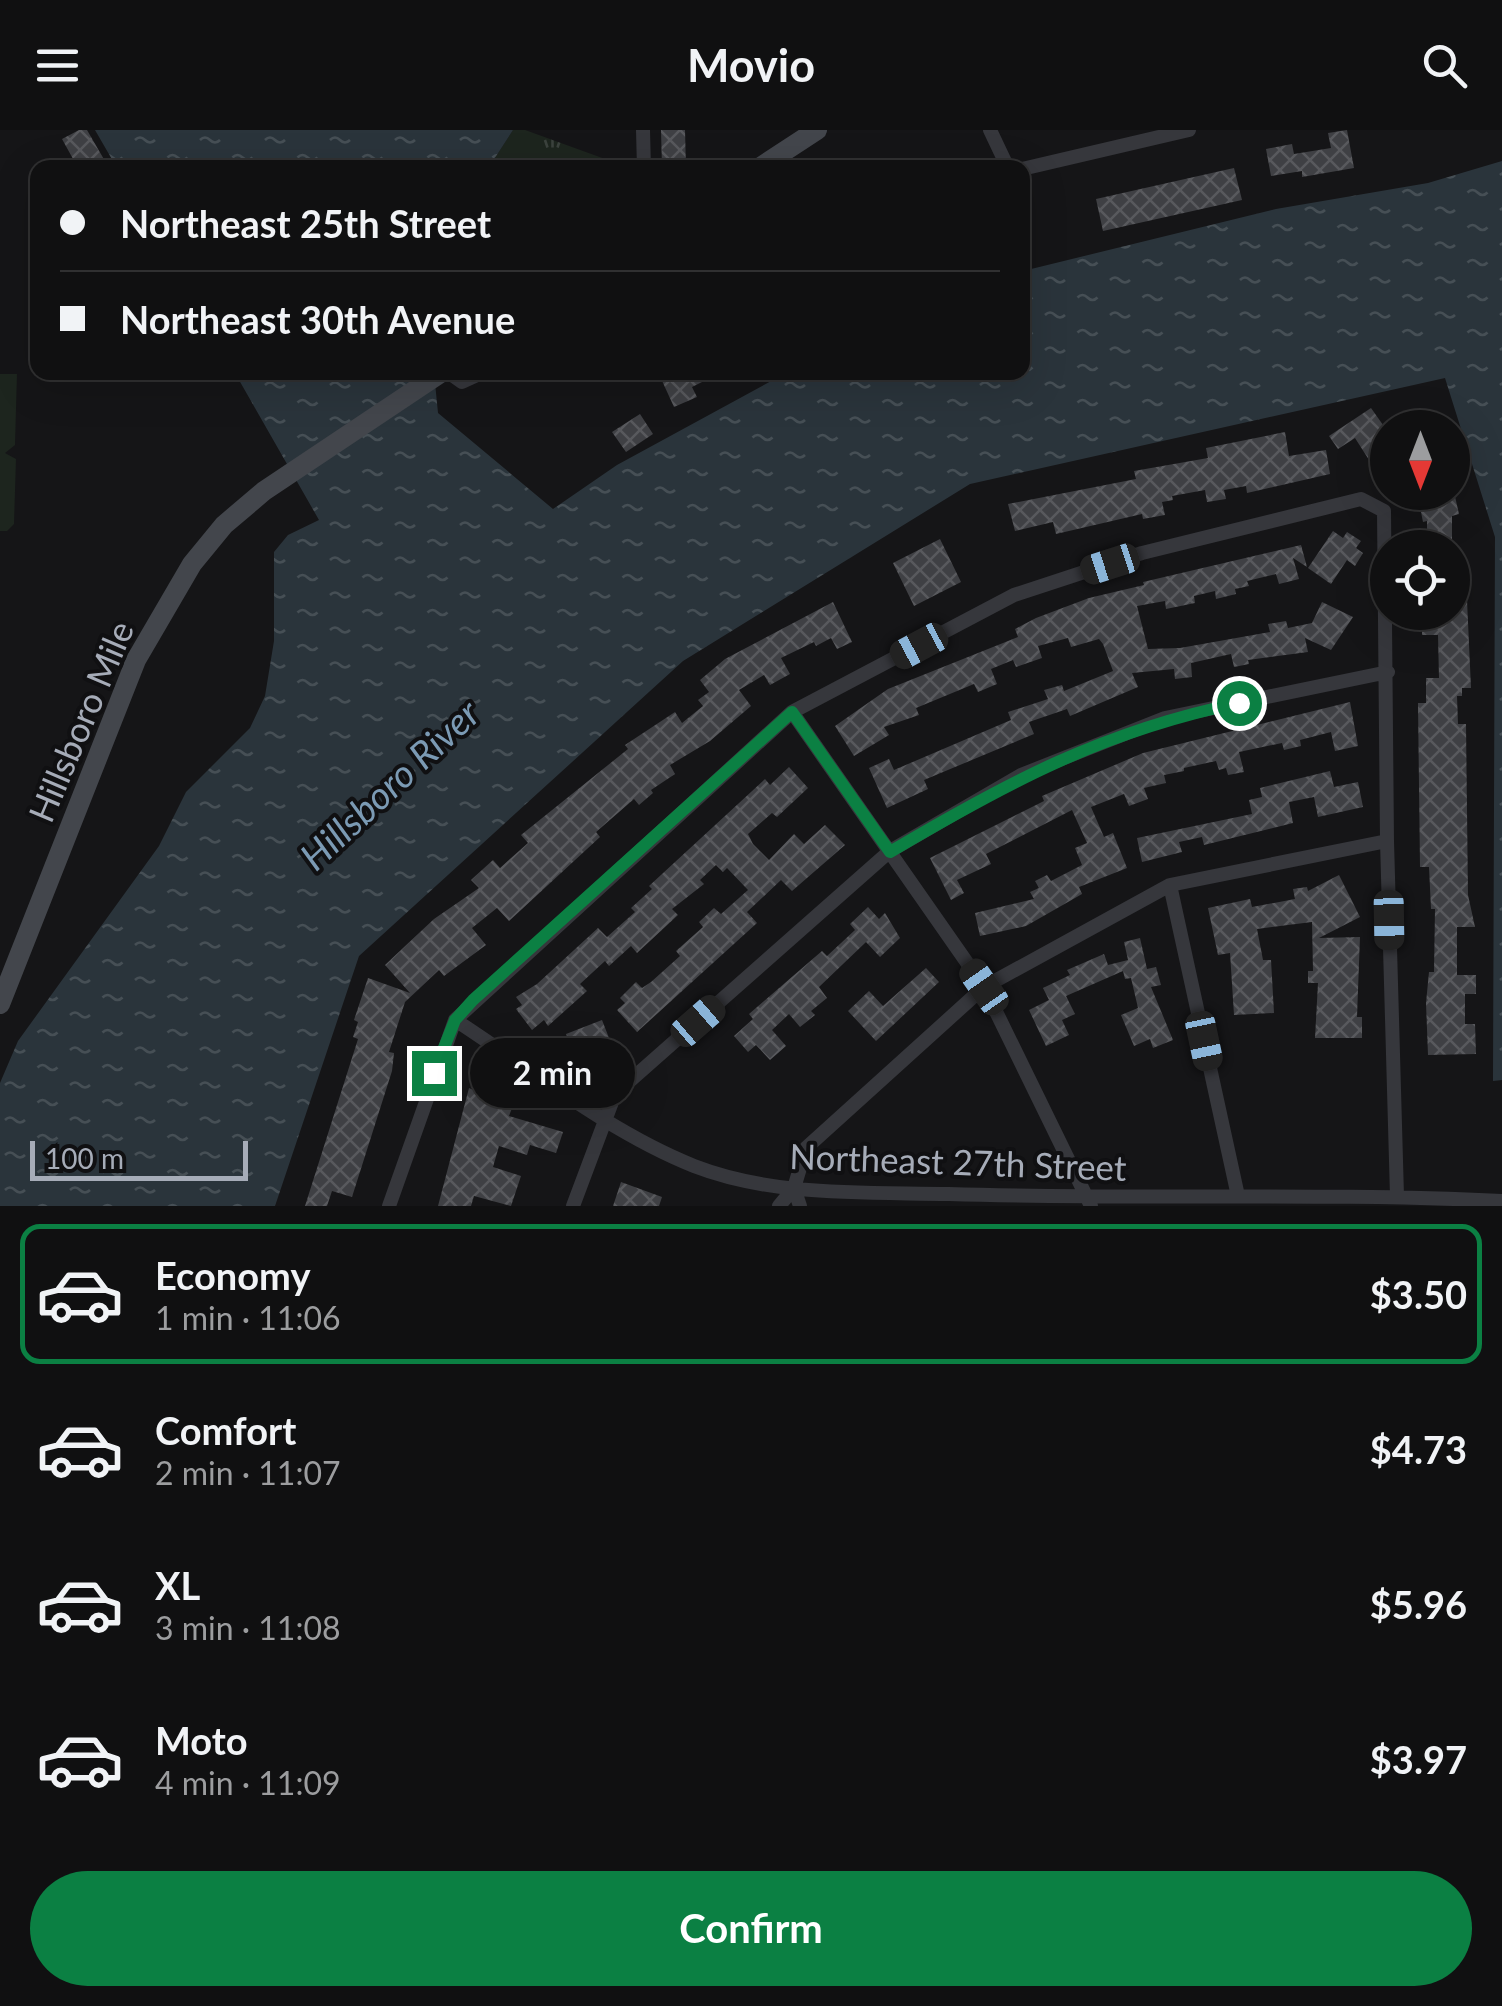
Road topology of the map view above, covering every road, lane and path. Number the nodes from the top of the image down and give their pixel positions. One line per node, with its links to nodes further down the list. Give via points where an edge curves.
1 (643, 130): 5 (street)
2 (816, 130): 6 (main road)
3 (990, 130): 7 (street)
4 (1189, 130): 8 (street)
5 (644, 160)
6 (771, 160)
7 (1004, 160)
8 (1030, 167)
9 (433, 380): 16 (main road, Hillsboro Mile, via 264,491 192,564 136,660)
10 (1388, 672): 11 (street, via 1384,512 1361,498 1142,553 1014,595); 12 (street); 13 (street, via 1165,718 1022,775)
11 (792, 712): 13 (street); 17 (street)
12 (1387, 841): 14 (street); 21 (street)
13 (890, 852): 15 (street); 18 (street, via 615,1094)
14 (1170, 885): 15 (street); 20 (street)
15 (984, 987): 19 (street, via 806,1148); 23 (street)
16 (0, 1004)
17 (455, 1020): 18 (street, Northeast 27th Street); 24 (street)
18 (604, 1118): 19 (street, Northeast 27th Street, via 694,1166); 25 (street)
19 (794, 1188): 23 (street, Northeast 27th Street); 26 (street); 27 (street)
20 (1238, 1196): 21 (street, Northeast 27th Street); 23 (street, Northeast 27th Street)
21 (1397, 1196): 22 (street, Northeast 27th Street)
22 (1502, 1201)
23 (1090, 1202)
24 (389, 1206)
25 (574, 1206)
26 (778, 1206)
27 (800, 1206)

